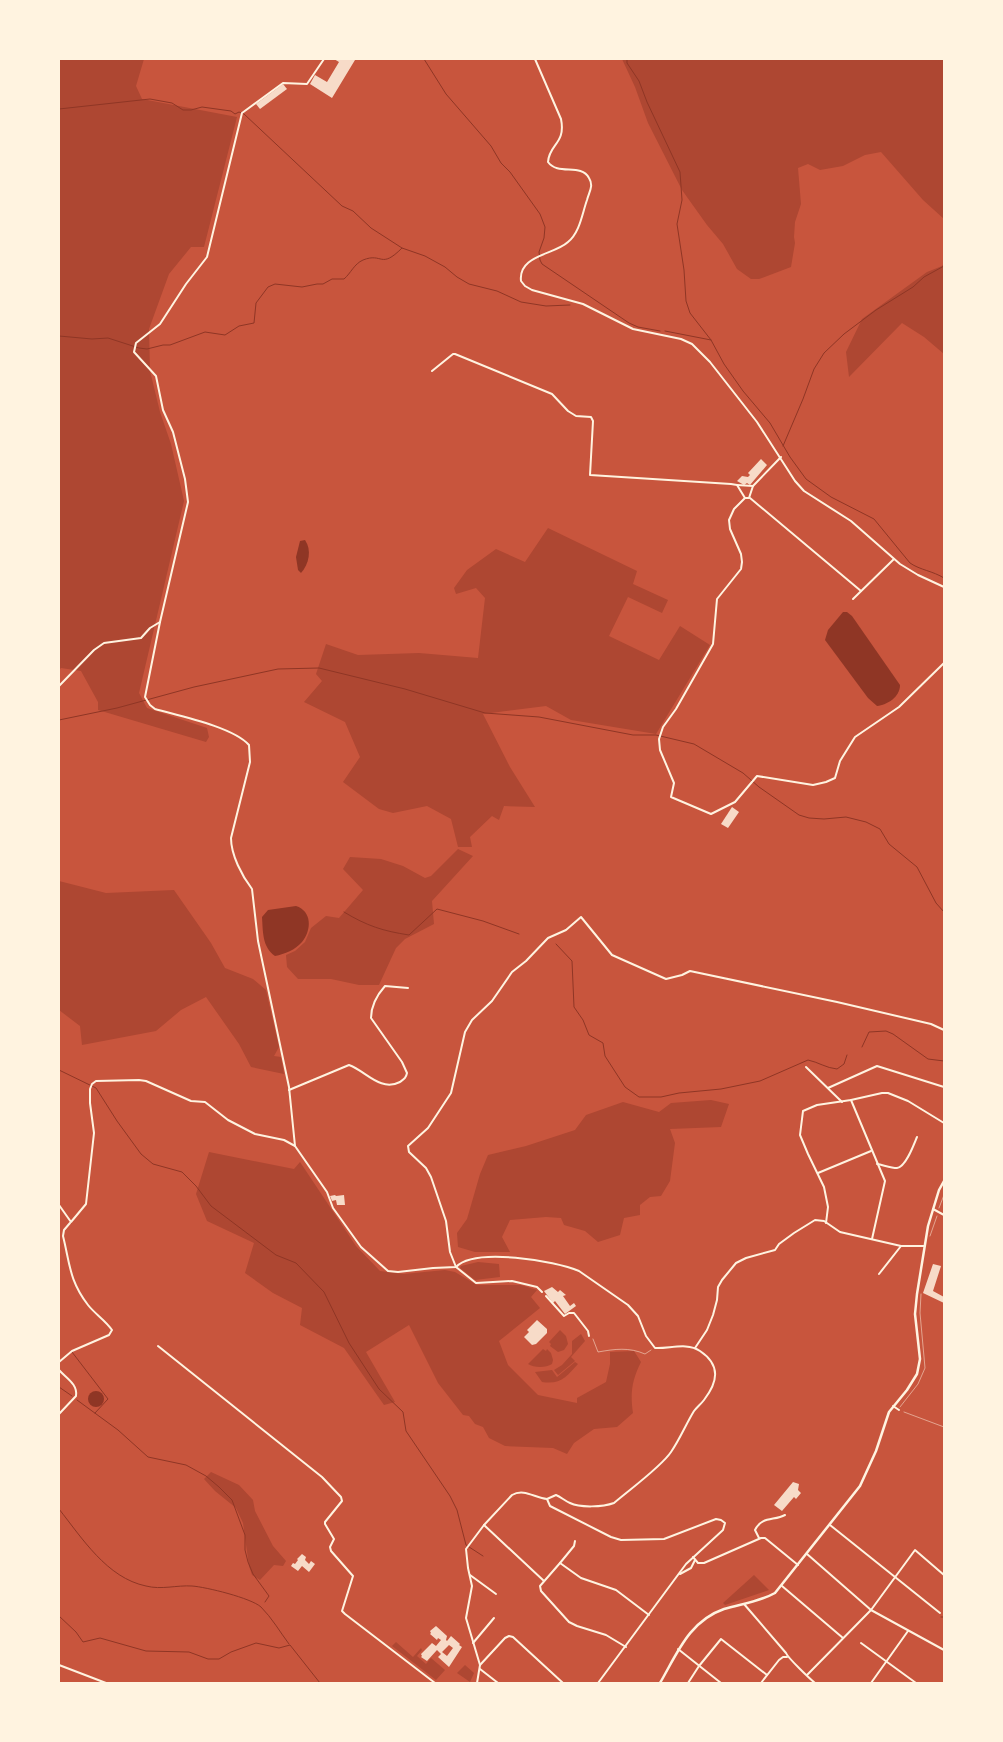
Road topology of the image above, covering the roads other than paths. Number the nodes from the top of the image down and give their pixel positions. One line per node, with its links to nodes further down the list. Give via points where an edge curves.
1 (324, 59): 13 (street, via 307,84 283,83 241,115 207,257 160,324 136,343 134,352 156,376 187,490 188,502)
2 (535, 59): 4 (street, via 563,128 548,162 554,167 585,173 592,185 572,238 538,256 522,270 521,281 538,292 583,304 633,329 676,337 692,344 710,362)
3 (432, 371): 5 (street, via 455,354 552,394 576,416 591,417 590,475)
4 (781, 457): 6 (street); 9 (street, via 806,493 851,522)
5 (736, 485): 6 (street); 7 (street)
6 (753, 486): 8 (street)
7 (745, 498): 8 (street); 14 (street, via 729,520 741,554 741,569 716,599 713,644 660,732 660,750 674,783 671,797 711,814 735,802 757,776 812,785 835,778 840,761 855,737 899,707)
8 (749, 498): 11 (street)
9 (894, 559): 10 (street); 11 (street)
10 (944, 587)
11 (861, 591): 12 (street)
12 (853, 599)
13 (160, 622): 15 (street, via 141,638 104,643); 21 (street, via 145,697 150,705 239,736 249,745 250,762 231,847 252,890 258,941)
14 (944, 662)
15 (59, 686)
16 (408, 988): 21 (street, via 385,986 374,1002 371,1014 402,1062 408,1073 406,1078 389,1085 349,1065)
17 (944, 1030): 39 (street, via 931,1024 837,1002 690,971 670,979 660,978 612,955 581,917 566,930 548,938 512,972 492,1001 472,1020 465,1032 448,1100 428,1128 408,1146 409,1152 431,1177 446,1221 450,1252)
18 (806, 1067): 20 (street)
19 (944, 1087): 20 (street, via 877,1066)
20 (828, 1088): 23 (street)
21 (289, 1090): 26 (street)
22 (851, 1100): 23 (street); 24 (street, via 888,1093); 27 (street)
23 (842, 1102): 29 (street, via 817,1105 803,1111 800,1135)
24 (944, 1123)
25 (917, 1137): 28 (street, via 905,1164 898,1168)
26 (295, 1146): 34 (street, via 256,1134 228,1120 205,1102 191,1101 146,1081 96,1082 90,1089 94,1140 86,1204); 39 (street, via 327,1192 332,1208 362,1247 388,1271)
27 (871, 1151): 28 (street); 29 (street)
28 (876, 1164): 36 (street, via 885,1181)
29 (818, 1172): 35 (street, via 828,1202)
30 (944, 1180): 32 (street)
31 (59, 1205): 34 (street)
32 (933, 1210): 33 (street); 38 (street)
33 (944, 1215)
34 (71, 1222): 46 (street, via 64,1230 64,1236 72,1278 89,1306 112,1330 109,1335 72,1351)
35 (826, 1223): 36 (street, via 840,1232); 45 (street, via 815,1220 775,1250 736,1263 718,1287 713,1315)
36 (872, 1239): 37 (street)
37 (901, 1246): 38 (street); 40 (street)
38 (924, 1246): 48 (street, via 915,1314 919,1367)
39 (456, 1267): 41 (street, via 476,1282 512,1281); 45 (street, via 476,1258 515,1258 538,1260 579,1271 628,1304 655,1348)
40 (879, 1274)
41 (542, 1292)
42 (546, 1296): 43 (street, via 564,1316 574,1313)
43 (589, 1336)
44 (158, 1346): 89 (street, via 322,1477 341,1497 341,1505 325,1524 334,1539 331,1551 353,1576 342,1610)
45 (695, 1348): 51 (street, via 707,1357 716,1376 670,1453 607,1506 571,1504 556,1495)
46 (59, 1362)
47 (59, 1370): 50 (street, via 77,1392)
48 (894, 1406): 49 (street); 54 (street, via 860,1486)
49 (898, 1410)
50 (59, 1414)
51 (548, 1499): 53 (street, via 518,1492); 58 (street, via 550,1506 621,1540 664,1538 716,1519 723,1521 725,1528)
52 (785, 1516): 55 (street, via 769,1518 758,1525 755,1530)
53 (484, 1525): 62 (street, via 466,1549); 65 (street)
54 (830, 1525): 57 (street); 64 (street)
55 (759, 1538): 58 (street, via 704,1562 698,1563); 60 (street, via 765,1538)
56 (575, 1541): 59 (street)
57 (806, 1554): 60 (street); 69 (street)
58 (694, 1558): 61 (street); 61 (street, via 691,1568)
59 (560, 1563): 65 (street); 71 (street, via 581,1578 616,1590)
60 (798, 1565): 66 (street)
61 (680, 1574): 71 (street)
62 (470, 1575): 67 (street); 75 (street, via 472,1593 466,1618)
63 (944, 1575): 64 (street, via 915,1550)
64 (895, 1576): 69 (street); 70 (street)
65 (544, 1581): 77 (street, via 540,1589 569,1622 606,1635)
66 (782, 1586): 68 (street, via 763,1600); 74 (street)
67 (496, 1594)
68 (744, 1604): 78 (street, via 707,1618 689,1632); 80 (street)
69 (871, 1610): 73 (street); 74 (street)
70 (940, 1613)
71 (649, 1615): 77 (street)
72 (494, 1618): 75 (street)
73 (908, 1630): 79 (street); 81 (street)
74 (843, 1638): 87 (street)
75 (473, 1644): 83 (street)
76 (860, 1644): 81 (street)
77 (626, 1647): 93 (street)
78 (678, 1649): 84 (street); 94 (street)
79 (944, 1650)
80 (788, 1657): 86 (street, via 779,1660); 87 (street)
81 (886, 1662): 99 (street); 100 (street)
82 (59, 1665): 88 (street)
83 (480, 1665): 85 (street); 92 (street, via 505,1638 511,1636)
84 (699, 1666): 86 (street, via 723,1640); 95 (street); 96 (street)
85 (480, 1669): 90 (street); 91 (street)
86 (768, 1675): 97 (street)
87 (807, 1675): 98 (street)
88 (106, 1683)
89 (435, 1683)
90 (477, 1683)
91 (498, 1683)
92 (563, 1683)
93 (598, 1683)
94 (660, 1683)
95 (688, 1683)
96 (721, 1683)
97 (761, 1683)
98 (815, 1683)
99 (871, 1683)
100 (916, 1683)

